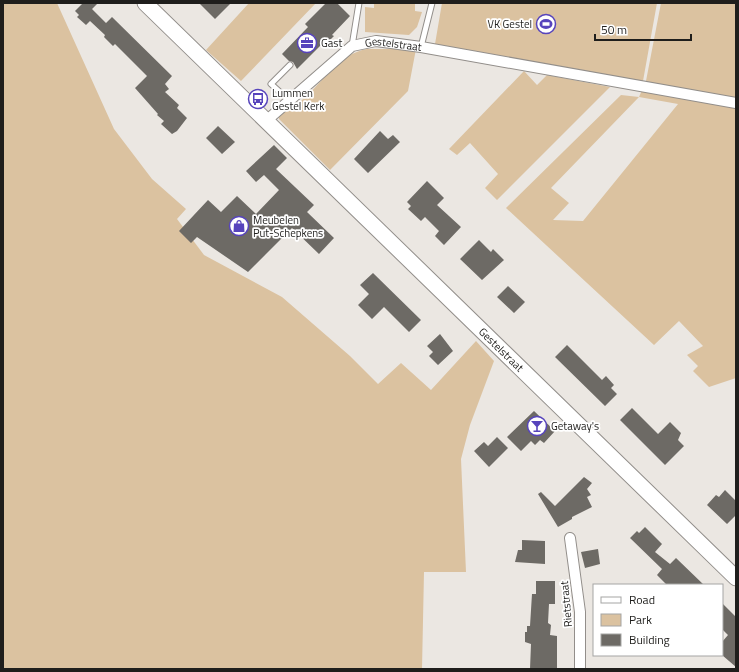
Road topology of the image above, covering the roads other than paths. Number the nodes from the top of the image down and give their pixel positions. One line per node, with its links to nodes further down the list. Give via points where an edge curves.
1 (145, 3): 9 (main road, Gestelstraat)
2 (359, 3): 4 (lane)
3 (432, 3): 5 (lane)
4 (352, 46): 5 (street, Gestelstraat, via 376,41); 7 (street, Gestelstraat)
5 (421, 47): 8 (street, Gestelstraat)
6 (290, 65): 7 (lane, via 272,84)
7 (290, 101): 9 (street, Gestelstraat)
8 (736, 103)
9 (266, 121): 11 (main road, Gestelstraat)
10 (570, 538): 12 (street, Rietstraat, via 580,612)
11 (736, 578)
12 (580, 669)

